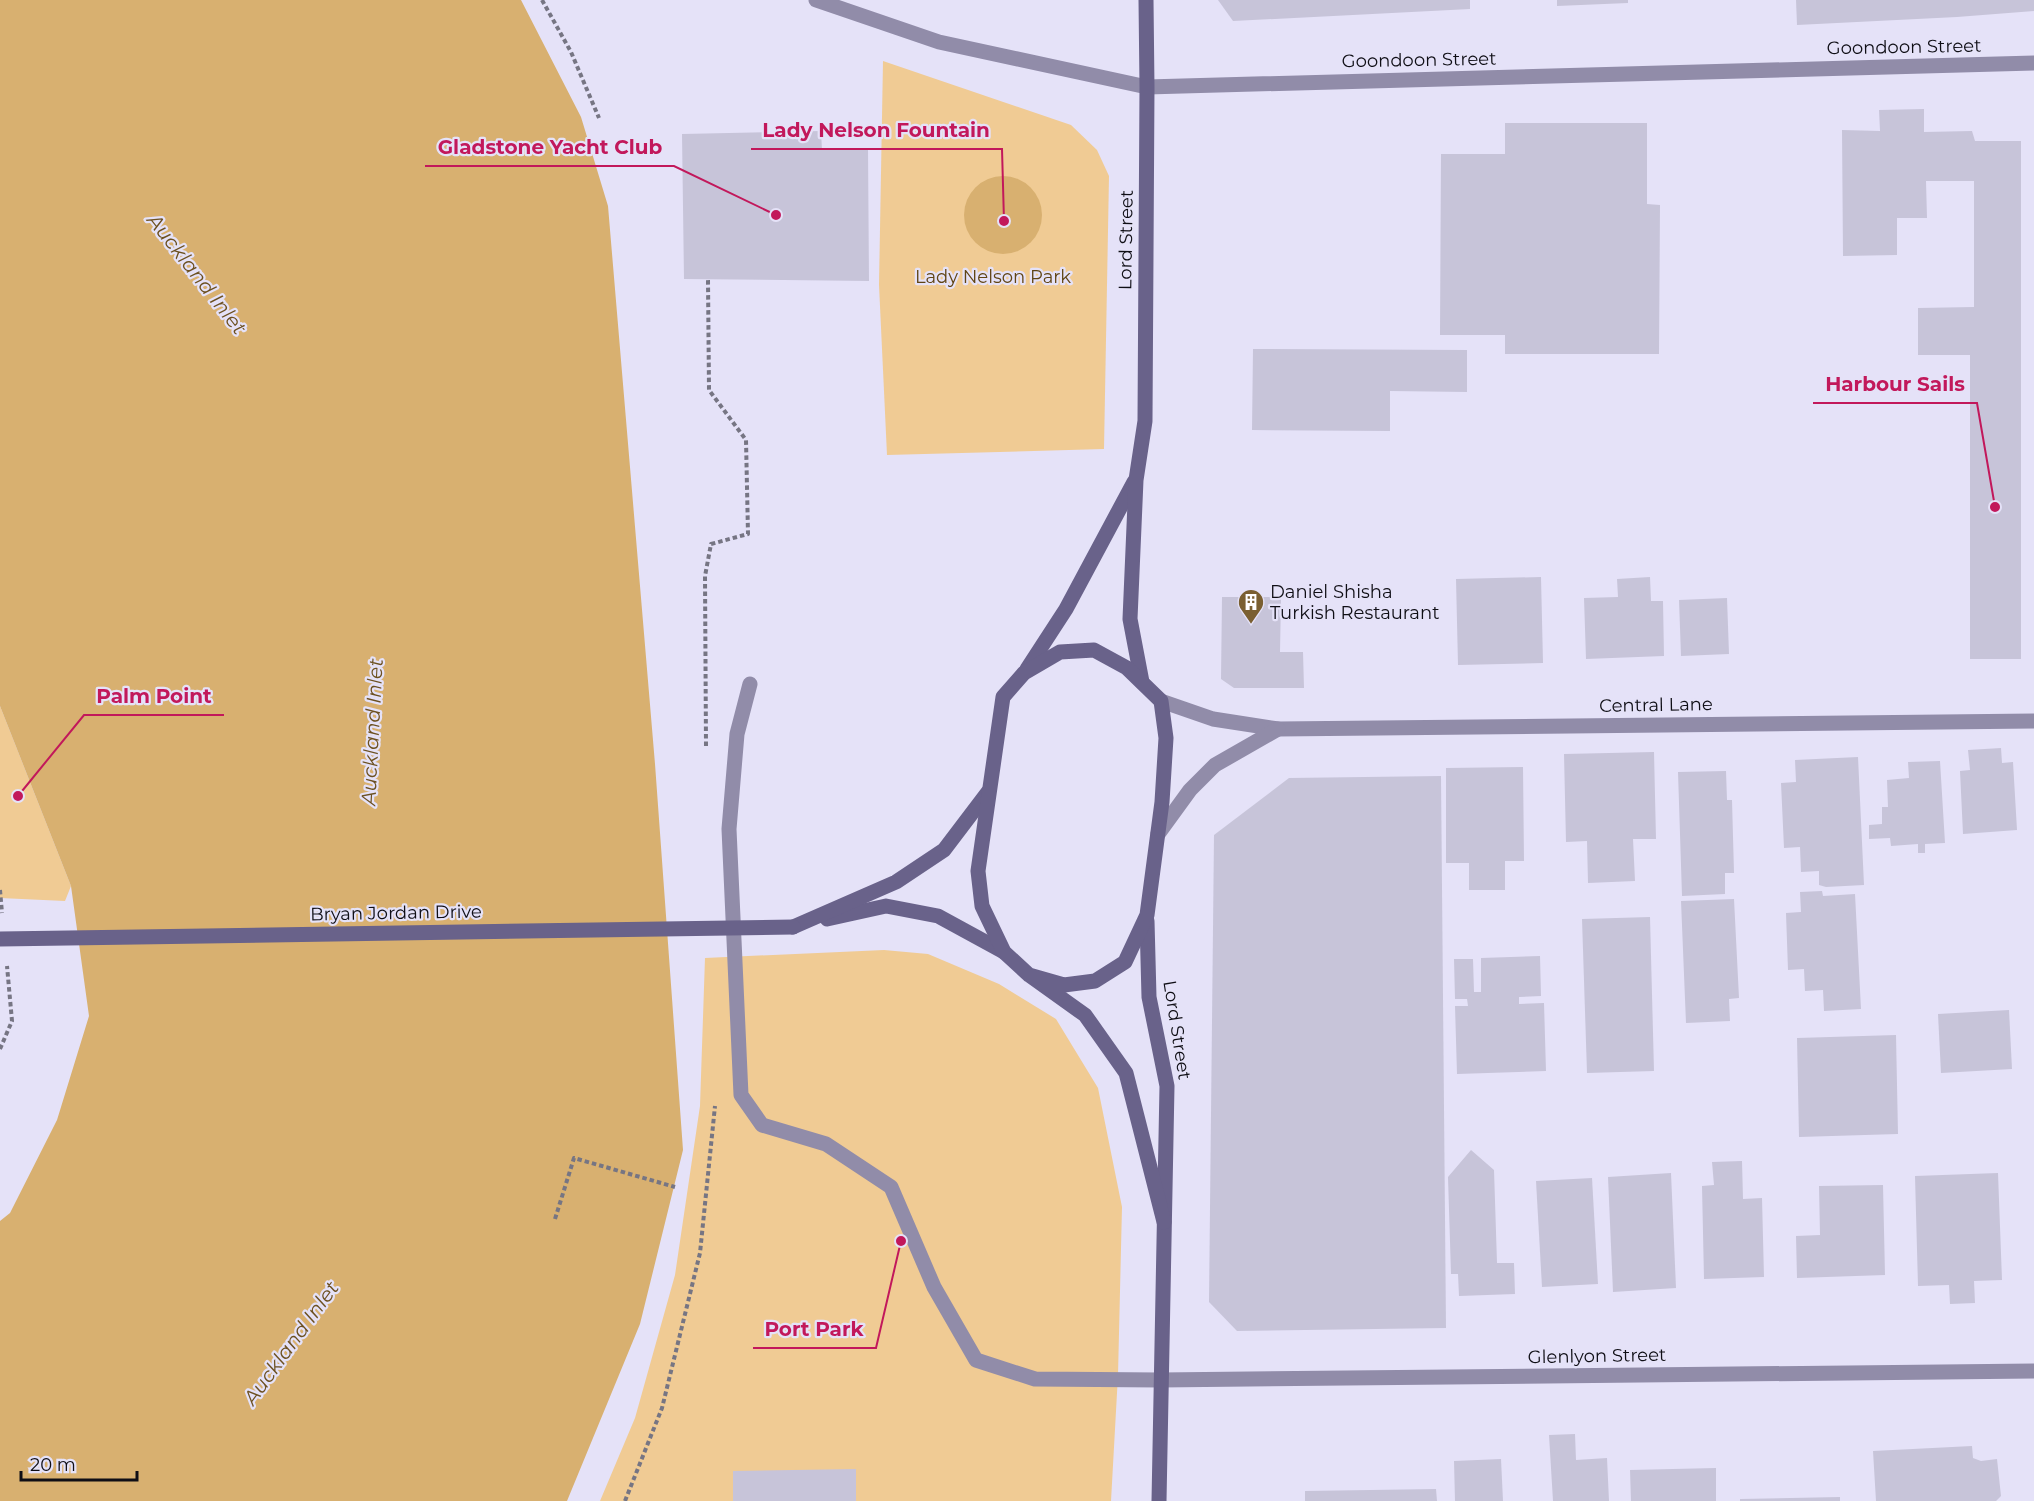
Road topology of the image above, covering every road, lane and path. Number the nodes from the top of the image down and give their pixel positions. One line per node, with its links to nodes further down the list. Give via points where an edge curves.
1 (542, 0): 6 (path, via 571,52)
2 (816, 0): 5 (street, Goondoon Street, via 939,42)
3 (1146, 0): 5 (main road, Lord Street)
4 (2034, 63): 5 (street, Goondoon Street)
5 (1147, 87): 7 (main road, Lord Street, via 1145,421)
6 (599, 118)
7 (1136, 480): 8 (main road, Lord Street, via 1066,609); 9 (main road, Lord Street, via 1130,619)
8 (1024, 673): 9 (main road, via 1060,652 1094,650 1127,668); 14 (main road, via 1003,697)
9 (1142, 682): 11 (main road)
10 (750, 684): 29 (street, Glenlyon Street, via 737,734 729,828 741,1095 762,1125 826,1144 891,1187 934,1287 976,1360 1035,1378)
11 (1161, 701): 13 (street, Central Lane, via 1214,719); 15 (main road, via 1166,738)
12 (2034, 721): 13 (street, Central Lane)
13 (1278, 729): 15 (street, Central Lane, via 1215,765 1190,790)
14 (989, 790): 19 (main road, Bryan Jordan Drive, via 944,850 896,882); 21 (main road, via 978,871 982,906)
15 (1158, 834): 18 (main road)
16 (0, 890): 17 (path)
17 (2, 914)
18 (1147, 915): 23 (main road, via 1125,962 1095,981 1064,985); 27 (main road, Lord Street, via 1149,997 1167,1086)
19 (793, 927): 20 (main road, Bryan Jordan Drive, bridge); 21 (main road, Bryan Jordan Drive, via 886,906 938,916)
20 (0, 939)
21 (1004, 952): 23 (main road, Lord Street)
22 (7, 962): 24 (path, via 12,1021)
23 (1029, 975): 27 (main road, Lord Street, via 1085,1015 1126,1073)
24 (0, 1049)
25 (675, 1187): 26 (path, via 574,1158)
26 (555, 1219)
27 (1164, 1222): 29 (main road, Lord Street)
28 (2034, 1371): 29 (street, Glenlyon Street)
29 (1160, 1380): 30 (main road, Lord Street)
30 (1159, 1501)

